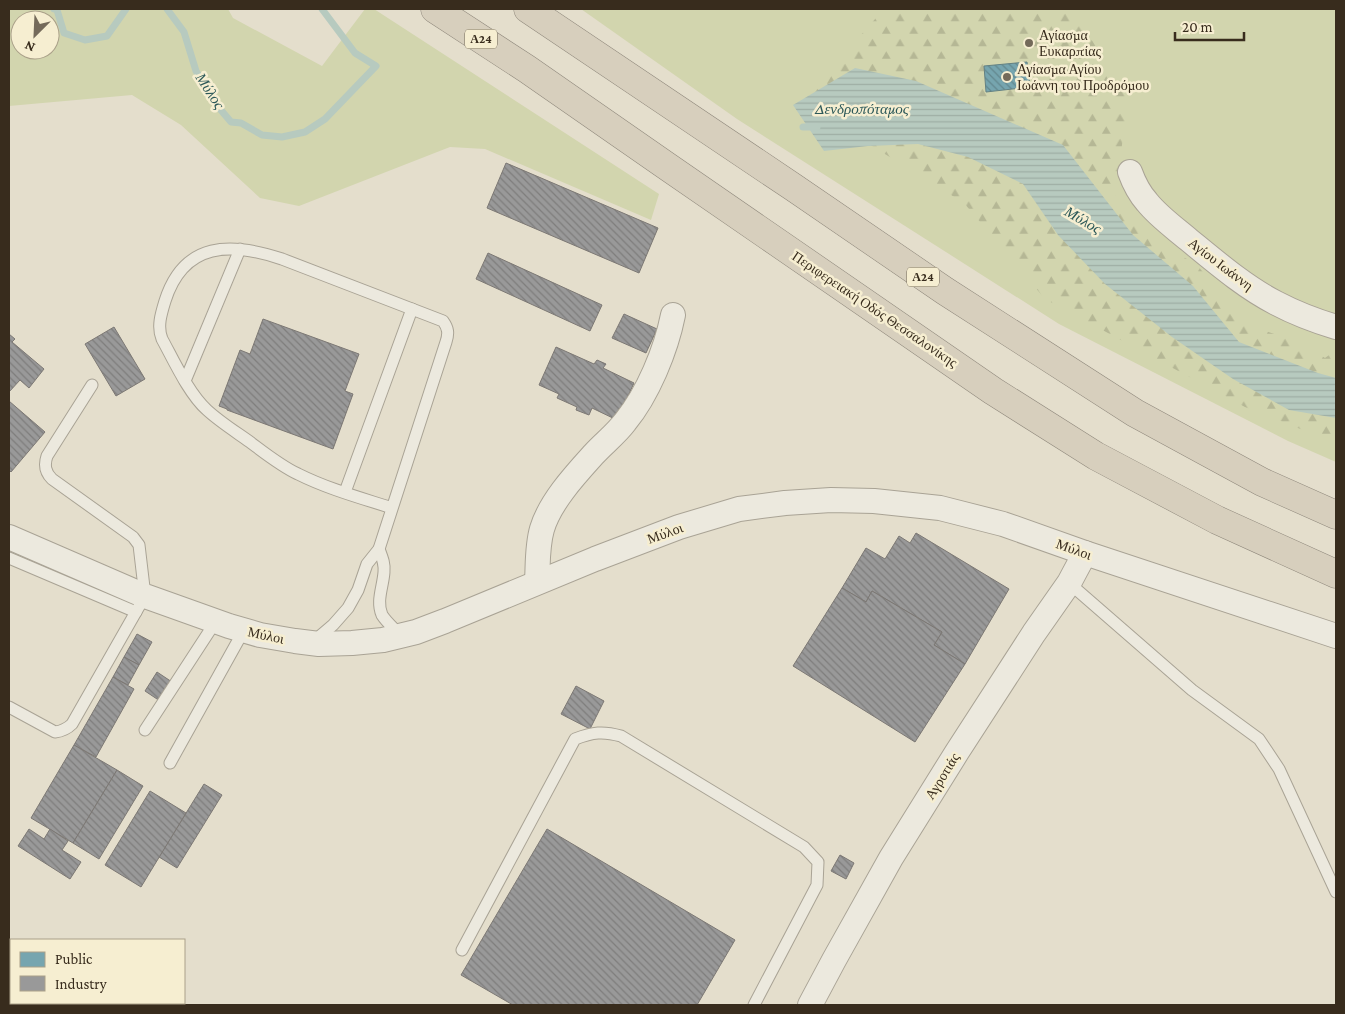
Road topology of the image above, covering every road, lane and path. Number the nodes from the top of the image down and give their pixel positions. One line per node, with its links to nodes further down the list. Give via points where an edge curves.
1 (435, 9): 17 (highway, Περιφερειακή Οδός Θεσσαλονίκης / Α24, via 527,68 993,391 1096,456 1217,520)
2 (528, 9): 12 (highway, Α24, via 945,291 1135,413 1262,482)
3 (1130, 172): 7 (street, Αγίου Ιωάννη, via 1147,202 1229,272 1275,302)
4 (240, 249): 5 (lane, via 282,259); 8 (lane); 8 (lane, via 199,255 173,281 160,322 160,333)
5 (412, 309): 10 (lane); 11 (lane, via 442,321 449,333)
6 (674, 315): 18 (street, via 659,362 632,414 594,454 552,507 542,528)
7 (1336, 327)
8 (186, 381): 10 (lane, via 208,411 280,464 312,481)
9 (92, 385): 20 (lane, via 47,456 45,468 52,479 136,540 139,545)
10 (344, 492): 11 (lane)
11 (392, 508): 14 (lane)
12 (1336, 515)
13 (9, 537): 20 (street, Μύλοι)
14 (379, 549): 23 (lane, via 384,567 380,608); 25 (lane, via 367,564 348,608)
15 (1085, 553): 18 (street, Μύλοι, via 1003,524 940,508 831,500 739,509 679,527); 19 (street, Αγροτιάς); 24 (street, Μύλοι)
16 (9, 558): 20 (lane)
17 (1336, 574)
18 (537, 582): 23 (street, Μύλοι, via 473,611)
19 (1069, 583): 29 (lane, via 1192,690 1259,739 1279,769); 32 (street, Αγροτιάς, via 896,850)
20 (140, 604): 21 (street, Μύλοι); 26 (lane, via 68,729 55,732)
21 (216, 621): 22 (street, Μύλοι); 27 (lane)
22 (244, 630): 25 (street, Μύλοι); 28 (lane)
23 (401, 636): 25 (street, Μύλοι, via 341,644)
24 (1336, 636)
25 (311, 643)
26 (9, 707)
27 (144, 730)
28 (170, 763)
29 (1336, 892)
30 (462, 950): 31 (lane, via 575,739 609,732 621,736 804,847 818,862 817,885)
31 (760, 1003)
32 (810, 1005)

